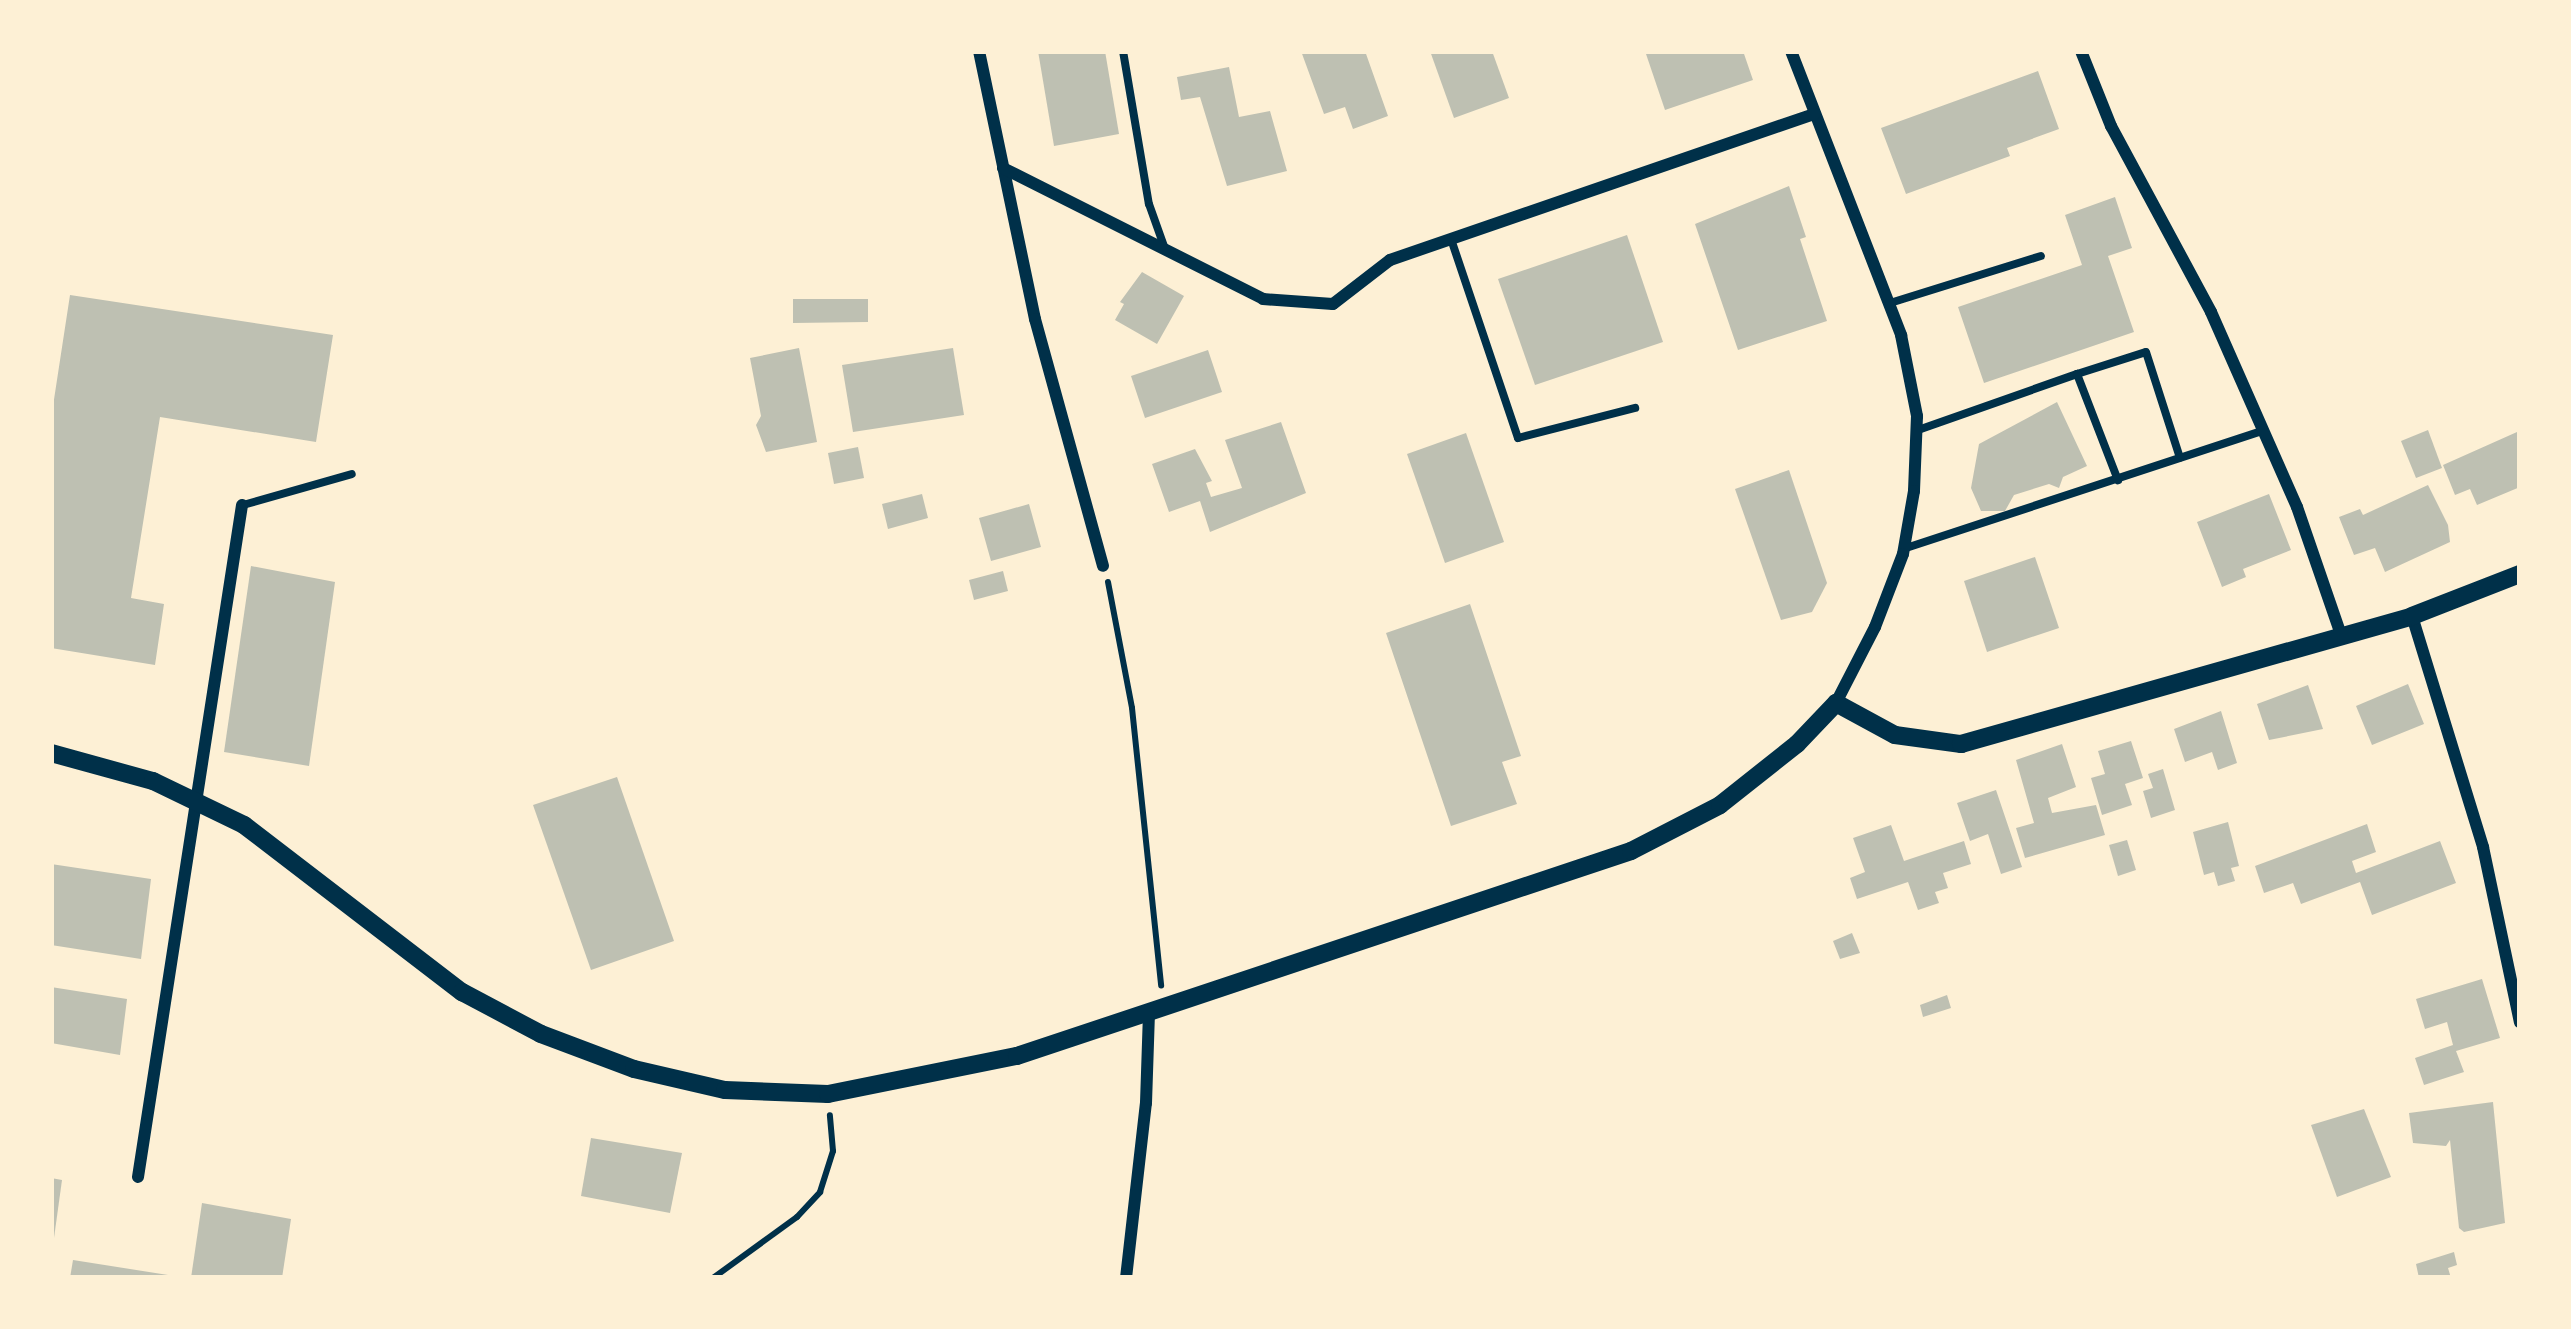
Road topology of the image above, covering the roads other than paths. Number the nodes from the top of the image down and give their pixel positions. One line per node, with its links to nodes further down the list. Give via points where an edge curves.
1 (979, 51): 6 (street)
2 (1123, 51): 8 (lane, via 1149,204)
3 (1791, 51): 5 (street)
4 (2080, 51): 14 (street)
5 (1815, 114): 7 (street); 10 (street)
6 (1003, 168): 8 (street); 20 (street)
7 (1451, 239): 8 (street, via 1390,260 1333,304 1263,299); 12 (lane, via 1518,438)
8 (1166, 250)
9 (2041, 256): 10 (lane)
10 (1888, 304): 13 (street, via 1901,335)
11 (2077, 374): 13 (lane); 15 (lane, via 2146,352); 17 (lane)
12 (1635, 408)
13 (1916, 431): 19 (street)
14 (2263, 431): 15 (lane); 23 (street)
15 (2180, 459): 17 (lane)
16 (352, 474): 18 (lane)
17 (2118, 480): 19 (lane)
18 (242, 505): 26 (street)
19 (1904, 548): 24 (street)
20 (1103, 566)
21 (2520, 574): 22 (street)
22 (2412, 616): 23 (street); 28 (street, via 2483,848)
23 (2341, 634): 24 (street, via 1961,744 1895,735)
24 (1836, 703): 27 (street, via 1720,806 1631,851)
25 (51, 753): 26 (street)
26 (199, 802): 27 (street, via 244,825 462,992 541,1034 634,1069 724,1090 828,1094 1017,1056); 29 (street)
27 (1157, 1010): 30 (street)
28 (2520, 1022)
29 (138, 1177)
30 (1126, 1278)

